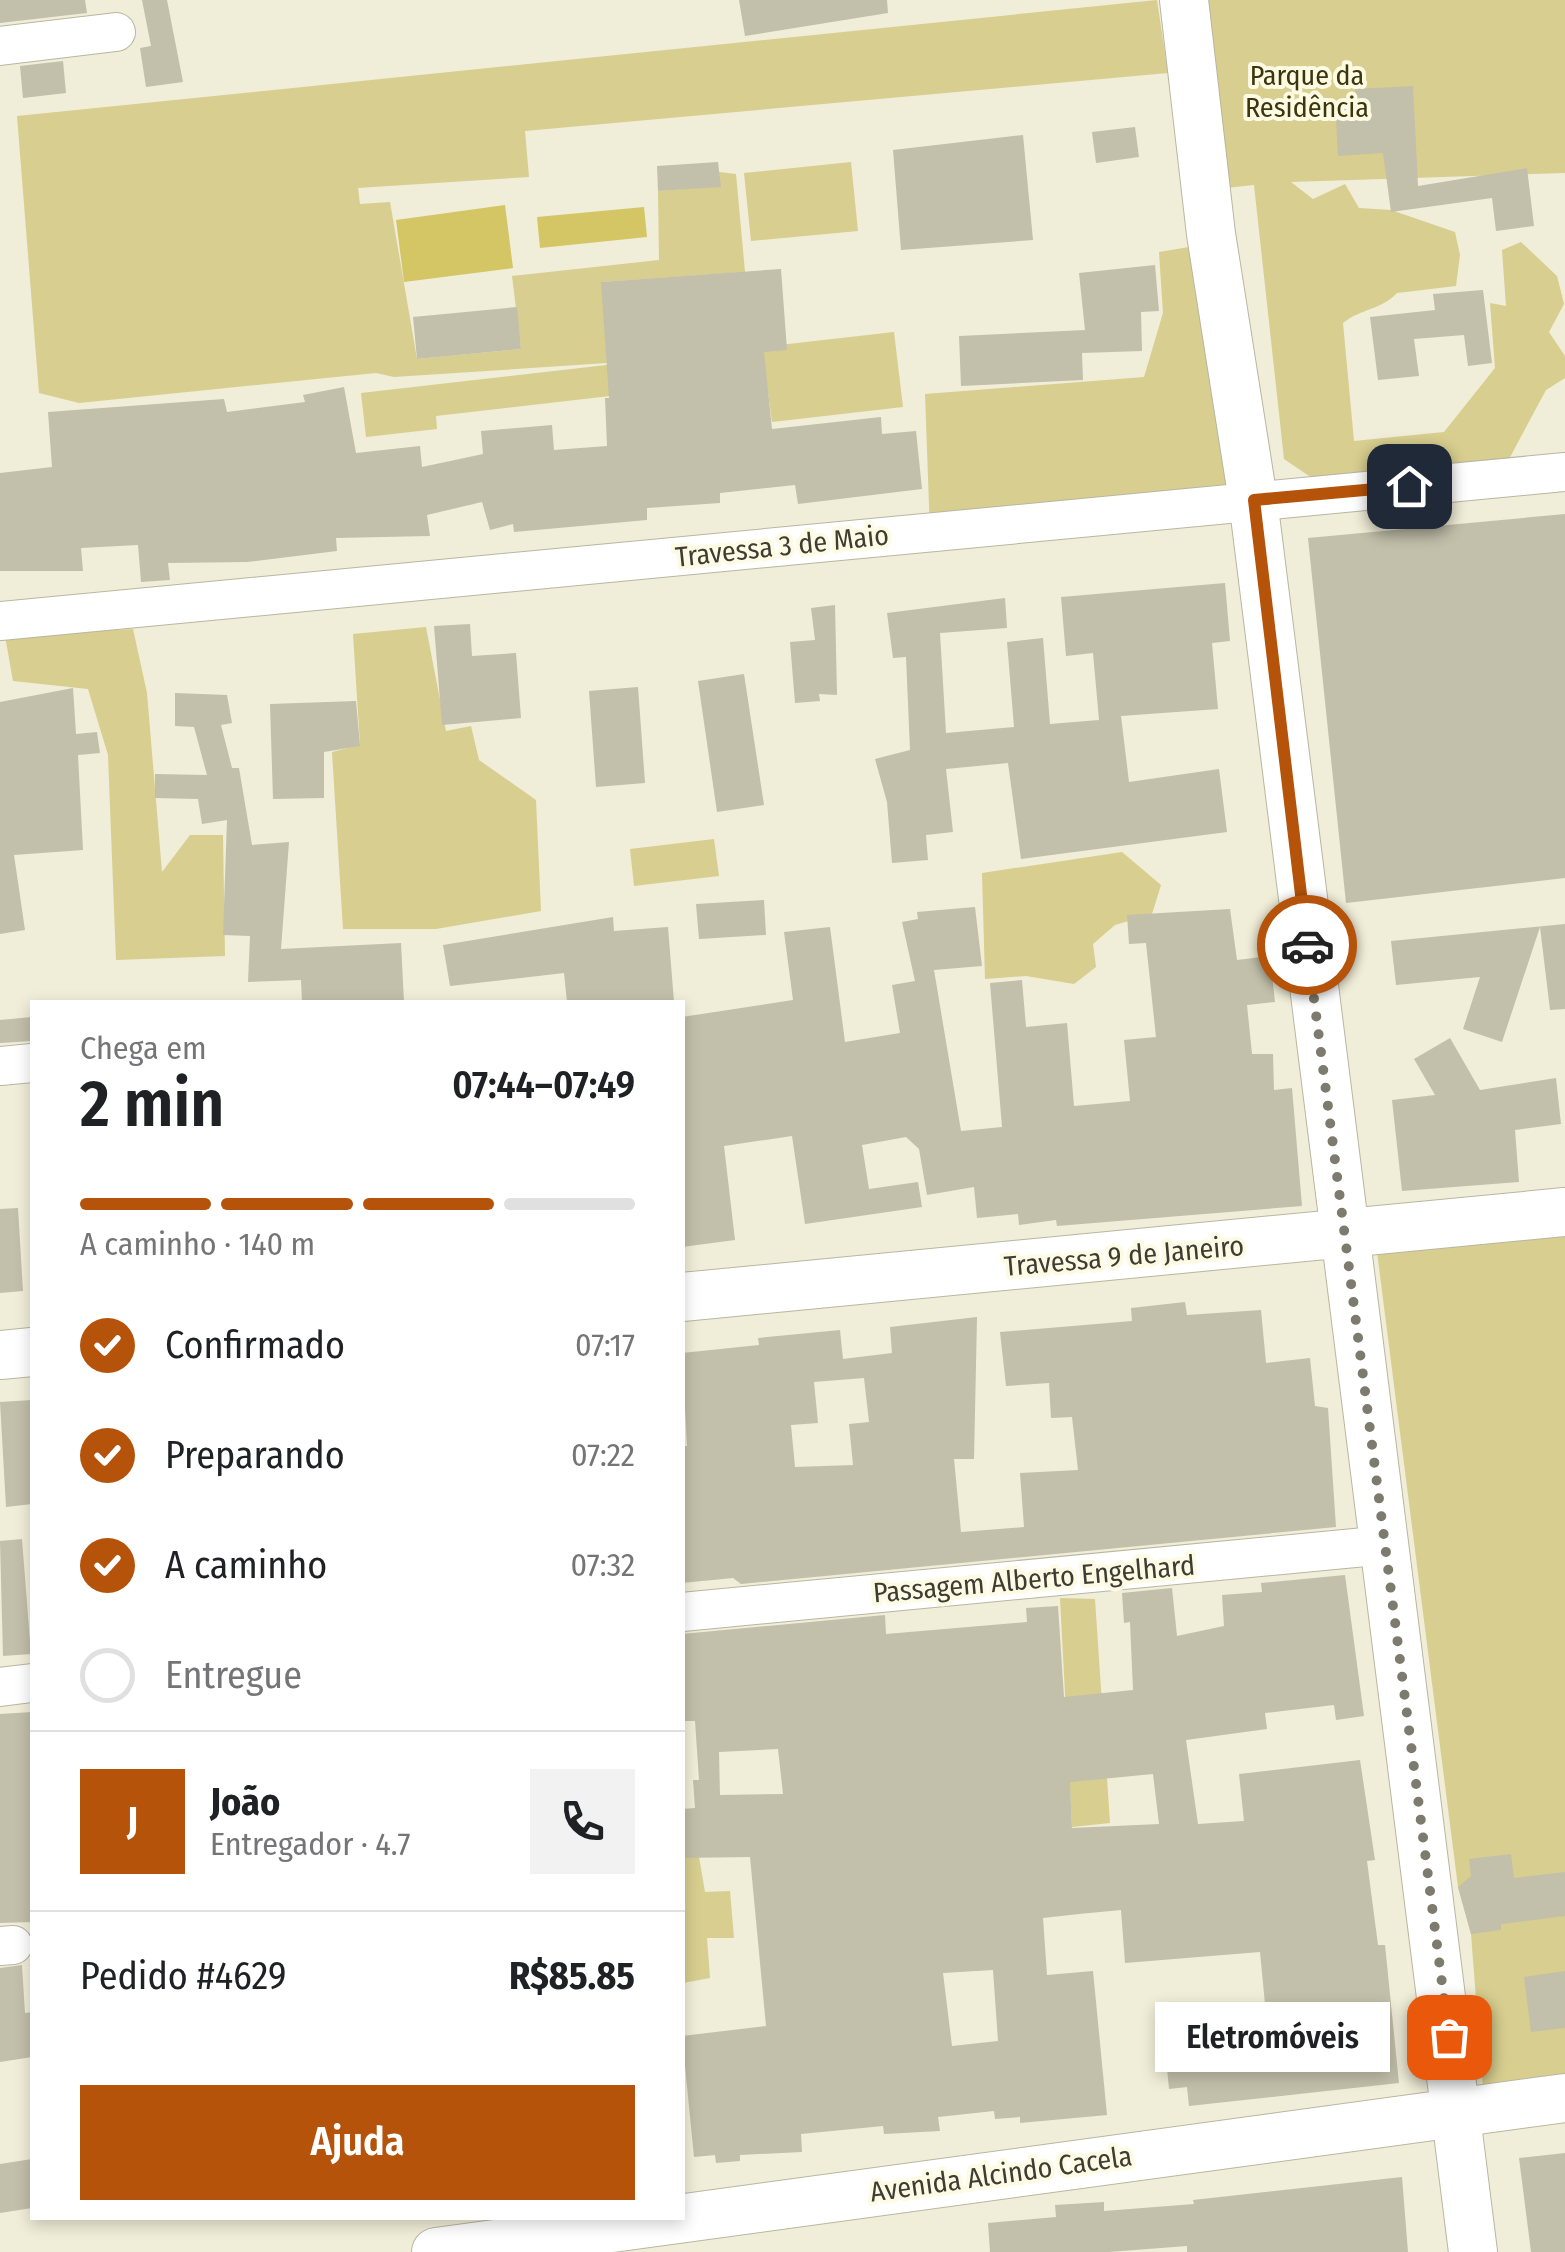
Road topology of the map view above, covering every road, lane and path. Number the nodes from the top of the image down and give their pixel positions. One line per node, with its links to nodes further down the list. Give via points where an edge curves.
1 (1184, 0): 5 (main road, via 1211,234)
2 (116, 32): 3 (street)
3 (0, 46)
4 (1565, 472): 5 (street, Travessa 3 de Maio)
5 (1254, 500): 6 (street, Travessa 3 de Maio); 10 (main road)
6 (0, 621)
7 (30, 1063): 8 (street)
8 (0, 1066)
9 (1565, 1212): 10 (main road, Travessa 9 de Janeiro)
10 (1342, 1236): 11 (main road, Travessa 9 de Janeiro); 14 (main road)
11 (685, 1298)
12 (30, 1352): 13 (main road)
13 (0, 1355)
14 (1386, 1545): 15 (street, Passagem Alberto Engelhard); 19 (main road)
15 (685, 1612)
16 (30, 1683): 17 (street)
17 (0, 1687)
18 (1565, 2098): 19 (main road, Avenida Alcindo Cacela)
19 (1458, 2113): 20 (main road, Avenida Alcindo Cacela); 22 (main road)
20 (507, 2247): 21 (main road, Avenida Alcindo Cacela)
21 (436, 2252)
22 (1473, 2252)

